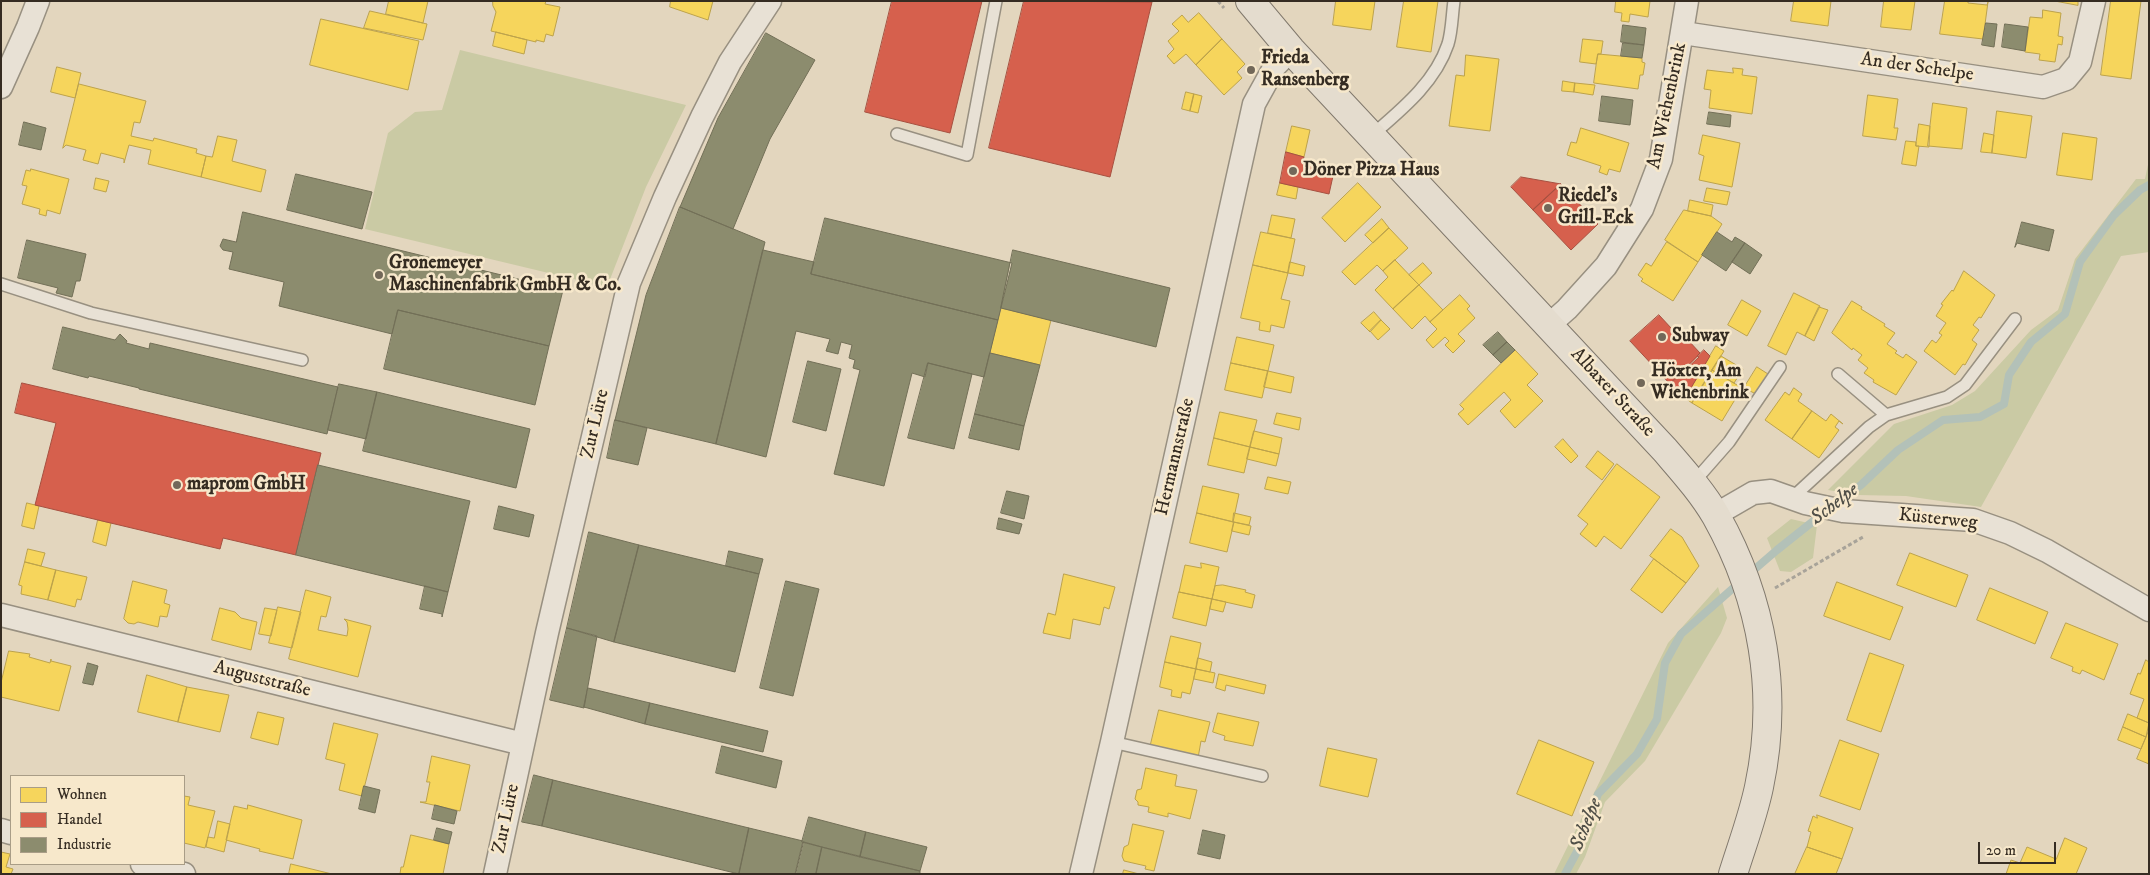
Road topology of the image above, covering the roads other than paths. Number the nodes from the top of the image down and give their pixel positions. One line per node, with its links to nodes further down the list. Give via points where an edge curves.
1 (38, 1): 10 (street)
2 (770, 1): 26 (street, Zur Lüre, via 730,62 702,117 629,282)
3 (996, 1): 11 (lane, via 967,155)
4 (1250, 1): 9 (main road, Albaxer Straße)
5 (1454, 1): 12 (lane, via 1448,42 1438,65 1419,92)
6 (1687, 1): 8 (street, Am Wiehenbrink)
7 (2094, 1): 8 (street, An der Schelpe, via 2080,62 2066,79 2043,87)
8 (1683, 33): 15 (street, Am Wiehenbrink, via 1660,159 1642,209 1606,266)
9 (1291, 50): 12 (main road, Albaxer Straße); 25 (street, Hermannstraße, via 1264,82 1252,110)
10 (1, 87)
11 (897, 134)
12 (1371, 136): 15 (main road, Albaxer Straße)
13 (1, 284): 16 (lane, via 91,313)
14 (2015, 319): 19 (lane, via 1965,386 1947,397)
15 (1549, 325): 20 (main road, Albaxer Straße)
16 (302, 360)
17 (1780, 367): 20 (lane, via 1729,442)
18 (1838, 374): 19 (lane)
19 (1886, 415): 21 (lane, via 1869,427)
20 (1693, 483): 22 (main road, Albaxer Straße)
21 (1798, 500): 22 (street, Küsterweg, via 1771,491 1753,493); 23 (street, Küsterweg, via 1843,511 1973,520 2046,550)
22 (1715, 515): 32 (main road, Albaxer Straße, via 1740,564 1762,592 1769,696 1767,742 1759,788)
23 (2149, 610)
24 (1, 615): 26 (street, Auguststraße)
25 (1112, 742): 27 (lane); 31 (street, Hermannstraße)
26 (523, 744): 30 (street, Zur Lüre)
27 (1262, 776)
28 (146, 865): 29 (street)
29 (184, 874)
30 (495, 874)
31 (1081, 874)
32 (1732, 874)

